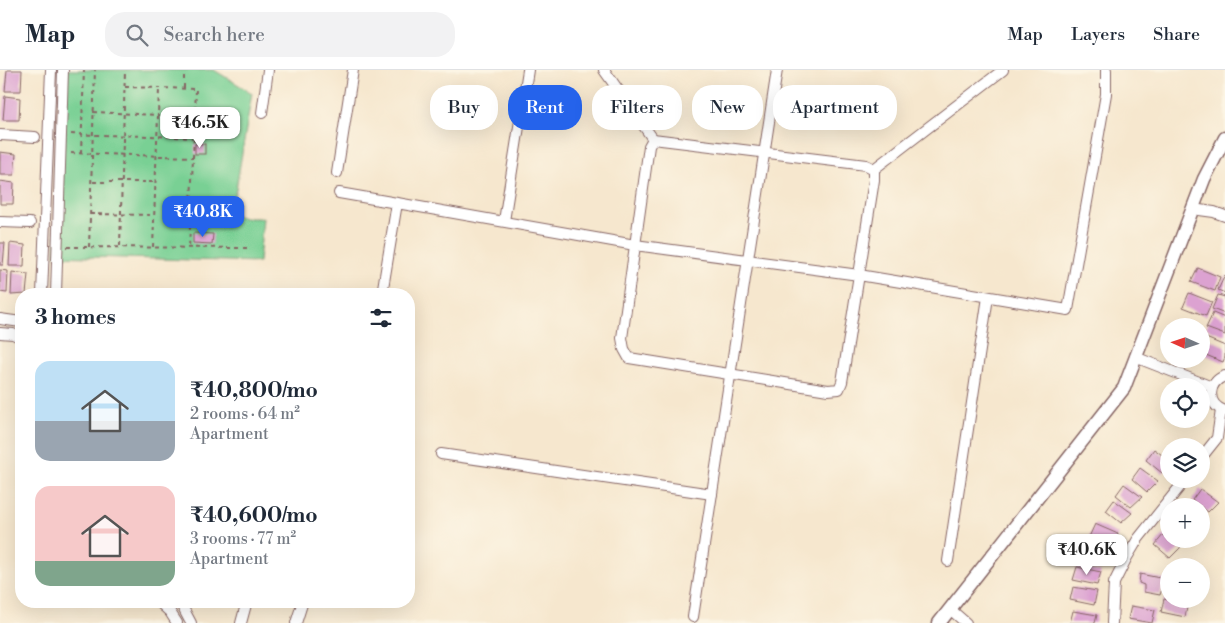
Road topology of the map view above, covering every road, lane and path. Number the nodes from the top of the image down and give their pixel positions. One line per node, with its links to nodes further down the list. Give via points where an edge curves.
1 (51, 70): 62 (street)
2 (63, 70): 21 (street)
3 (84, 70): 22 (path)
4 (95, 70): 17 (path)
5 (126, 70): 14 (path)
6 (184, 70): 16 (path)
7 (268, 70): 19 (street)
8 (353, 70): 39 (street)
9 (528, 70): 50 (street)
10 (604, 70): 30 (street)
11 (777, 70): 32 (street)
12 (1003, 70): 38 (street)
13 (1106, 70): 65 (street, via 1106,94 1068,310)
14 (125, 87): 15 (path); 18 (path)
15 (160, 88): 16 (path); 20 (path)
16 (184, 88): 28 (path, via 196,89)
17 (93, 112): 18 (path); 24 (path)
18 (123, 113): 20 (path); 25 (path)
19 (262, 113)
20 (158, 115): 26 (path)
21 (61, 133): 22 (path); 31 (street)
22 (82, 134): 24 (path); 33 (path)
23 (0, 135): 27 (street)
24 (93, 135): 25 (path); 34 (path)
25 (123, 136): 26 (path); 35 (path)
26 (158, 136): 28 (path); 36 (path)
27 (34, 137)
28 (192, 138): 37 (path)
29 (1225, 138): 45 (street)
30 (653, 139): 32 (street); 53 (street, via 648,146)
31 (60, 152): 33 (path); 54 (street)
32 (764, 152): 38 (street, via 866,165); 60 (street)
33 (82, 153): 34 (path)
34 (92, 153): 35 (path); 40 (path)
35 (124, 154): 36 (path); 41 (path)
36 (157, 155): 37 (path); 42 (path)
37 (193, 157): 59 (path)
38 (874, 169): 61 (street)
39 (337, 173)
40 (93, 182): 41 (path); 46 (path)
41 (122, 182): 42 (path); 47 (path)
42 (156, 182): 48 (path)
43 (339, 194): 44 (street)
44 (397, 203): 50 (street); 64 (street)
45 (1192, 209): 49 (street); 70 (street)
46 (90, 214): 47 (path); 56 (path)
47 (120, 215): 48 (path); 55 (path)
48 (154, 215): 57 (path)
49 (1225, 216)
50 (504, 221): 53 (street)
51 (0, 222): 52 (street)
52 (30, 224)
53 (635, 245): 60 (street); 71 (street, via 622,338 624,350 630,358)
54 (57, 246): 56 (path); 63 (street)
55 (120, 246): 56 (path); 57 (path)
56 (89, 247)
57 (153, 247): 59 (path)
58 (249, 248): 59 (path)
59 (189, 249)
60 (748, 259): 61 (street); 71 (street)
61 (859, 274): 65 (street); 71 (street, via 839,389)
62 (42, 288)
63 (56, 288)
64 (383, 288)
65 (988, 297): 80 (street)
66 (0, 319): 67 (street)
67 (15, 321)
68 (0, 333): 69 (street)
69 (15, 335)
70 (1135, 358): 73 (street); 85 (street, via 1124,388)
71 (730, 374): 79 (street)
72 (1225, 376): 73 (street)
73 (1212, 386): 74 (street, via 1211,397 1216,407)
74 (1223, 411): 75 (street)
75 (1221, 441): 76 (street)
76 (1210, 450)
77 (441, 454): 79 (street)
78 (1179, 488): 93 (street, via 1138,539 1114,583)
79 (712, 494): 86 (street)
80 (948, 561)
81 (166, 608): 87 (street)
82 (183, 608): 88 (street)
83 (244, 608): 89 (street)
84 (301, 608): 90 (street)
85 (950, 608): 91 (street); 92 (street)
86 (694, 617)
87 (177, 623)
88 (191, 623)
89 (240, 623)
90 (296, 623)
91 (939, 623)
92 (966, 623)
93 (1112, 623)

